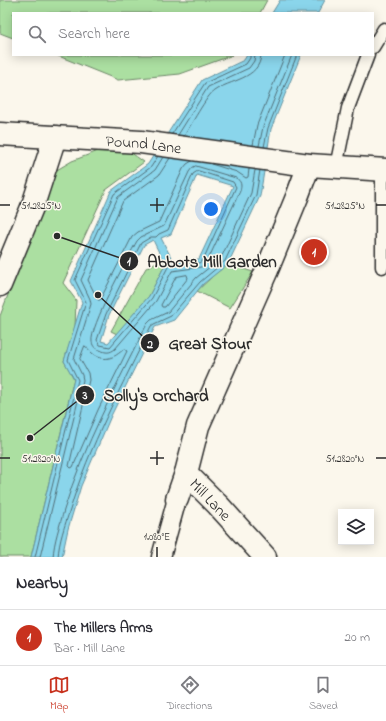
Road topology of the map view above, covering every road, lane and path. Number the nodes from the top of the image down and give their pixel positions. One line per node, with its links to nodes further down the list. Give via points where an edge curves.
1 (384, 29): 2 (lane)
2 (374, 45)
3 (368, 56): 7 (lane, via 348,108)
4 (0, 134): 5 (street, Pound Lane)
5 (55, 137): 6 (street, Pound Lane, via 141,142); 10 (street, via 33,205)
6 (309, 165): 7 (street, Pound Lane); 11 (street, Mill Lane, via 267,270 198,426)
7 (336, 168): 8 (street, Pound Lane)
8 (384, 170): 9 (lane)
9 (382, 267)
10 (0, 285)
11 (186, 473): 12 (street); 14 (street, Mill Lane)
12 (177, 499): 13 (street)
13 (161, 557)
14 (265, 557)

